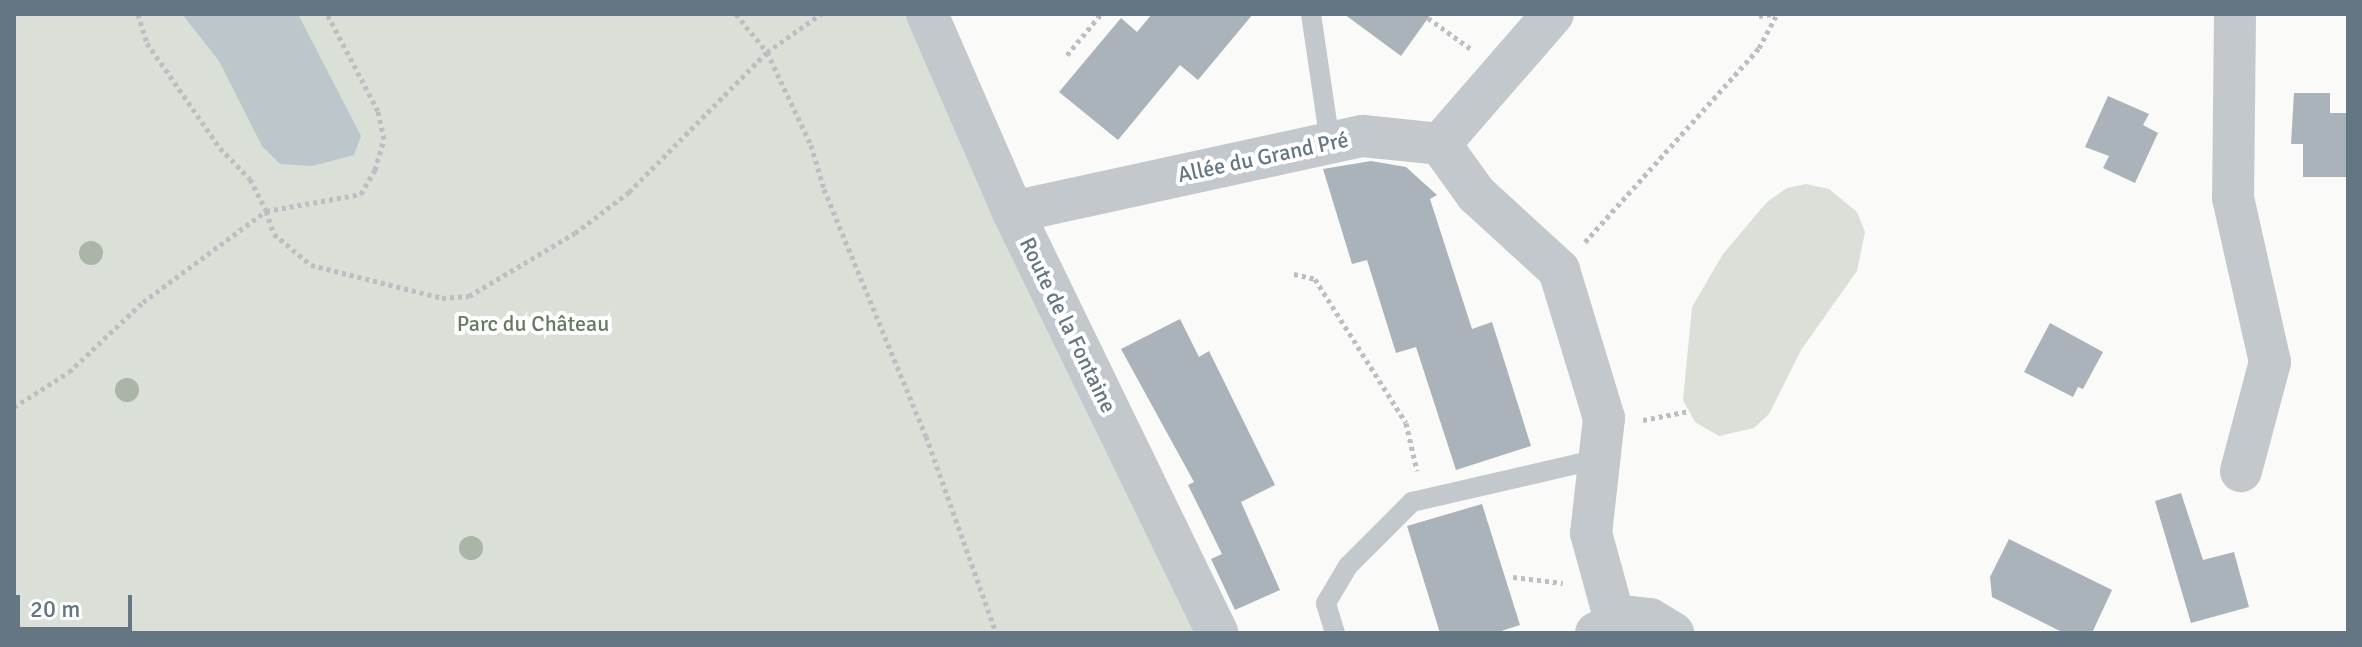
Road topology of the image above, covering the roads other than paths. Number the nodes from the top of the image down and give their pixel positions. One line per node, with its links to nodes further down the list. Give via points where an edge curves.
1 (927, 14): 7 (street, Route de la Fontaine)
2 (1311, 14): 5 (lane)
3 (1553, 14): 6 (street)
4 (2235, 14): 9 (street, via 2233,198 2270,362)
5 (1330, 143): 6 (street, Allée du Grand Pré, via 1363,136); 7 (street, Allée du Grand Pré)
6 (1440, 144): 8 (street, via 1476,194 1559,270 1604,418)
7 (1013, 212): 11 (street, Route de la Fontaine)
8 (1598, 459): 10 (street, via 1591,533); 12 (lane, via 1412,502 1348,566 1326,603)
9 (2241, 471)
10 (1606, 627): 13 (street, via 1650,619)
11 (1217, 633)
12 (1335, 633)
13 (1673, 633)

